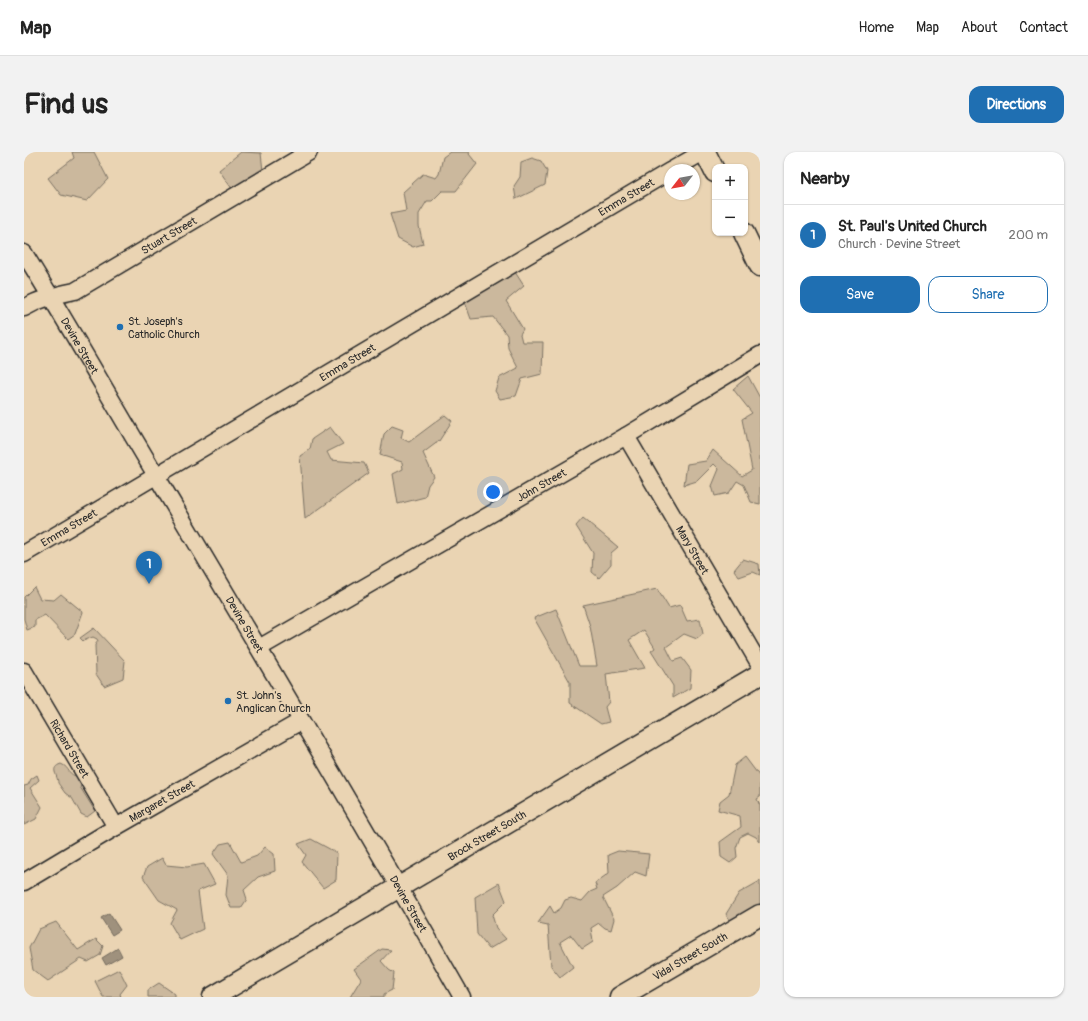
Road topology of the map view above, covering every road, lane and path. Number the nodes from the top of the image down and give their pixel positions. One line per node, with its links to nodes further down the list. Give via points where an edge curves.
1 (310, 152): 9 (street, Stuart Street, via 75,291)
2 (704, 152): 3 (street, Emma Street); 4 (main road)
3 (683, 164)
4 (712, 167)
5 (664, 175): 13 (street, Emma Street)
6 (745, 236): 8 (main road)
7 (24, 253): 9 (street, Devine Street)
8 (760, 266)
9 (51, 296): 10 (street, Stuart Street); 13 (street, Devine Street)
10 (24, 308)
11 (760, 355): 12 (street, John Street)
12 (626, 436): 15 (street, John Street); 16 (street, Mary Street)
13 (156, 475): 14 (street, Emma Street); 15 (street, Devine Street)
14 (24, 554)
15 (259, 648): 19 (street, Devine Street)
16 (760, 664)
17 (24, 671): 20 (street, Richard Street)
18 (760, 674): 22 (main road, Brock Street South)
19 (301, 721): 20 (street, Margaret Street); 22 (street, Devine Street)
20 (116, 827): 21 (street, Margaret Street)
21 (24, 882)
22 (400, 887): 24 (main road, Brock Street South); 25 (street, Devine Street)
23 (760, 915): 26 (main road, Vidal Street South)
24 (213, 997)
25 (462, 997)
26 (620, 997)

